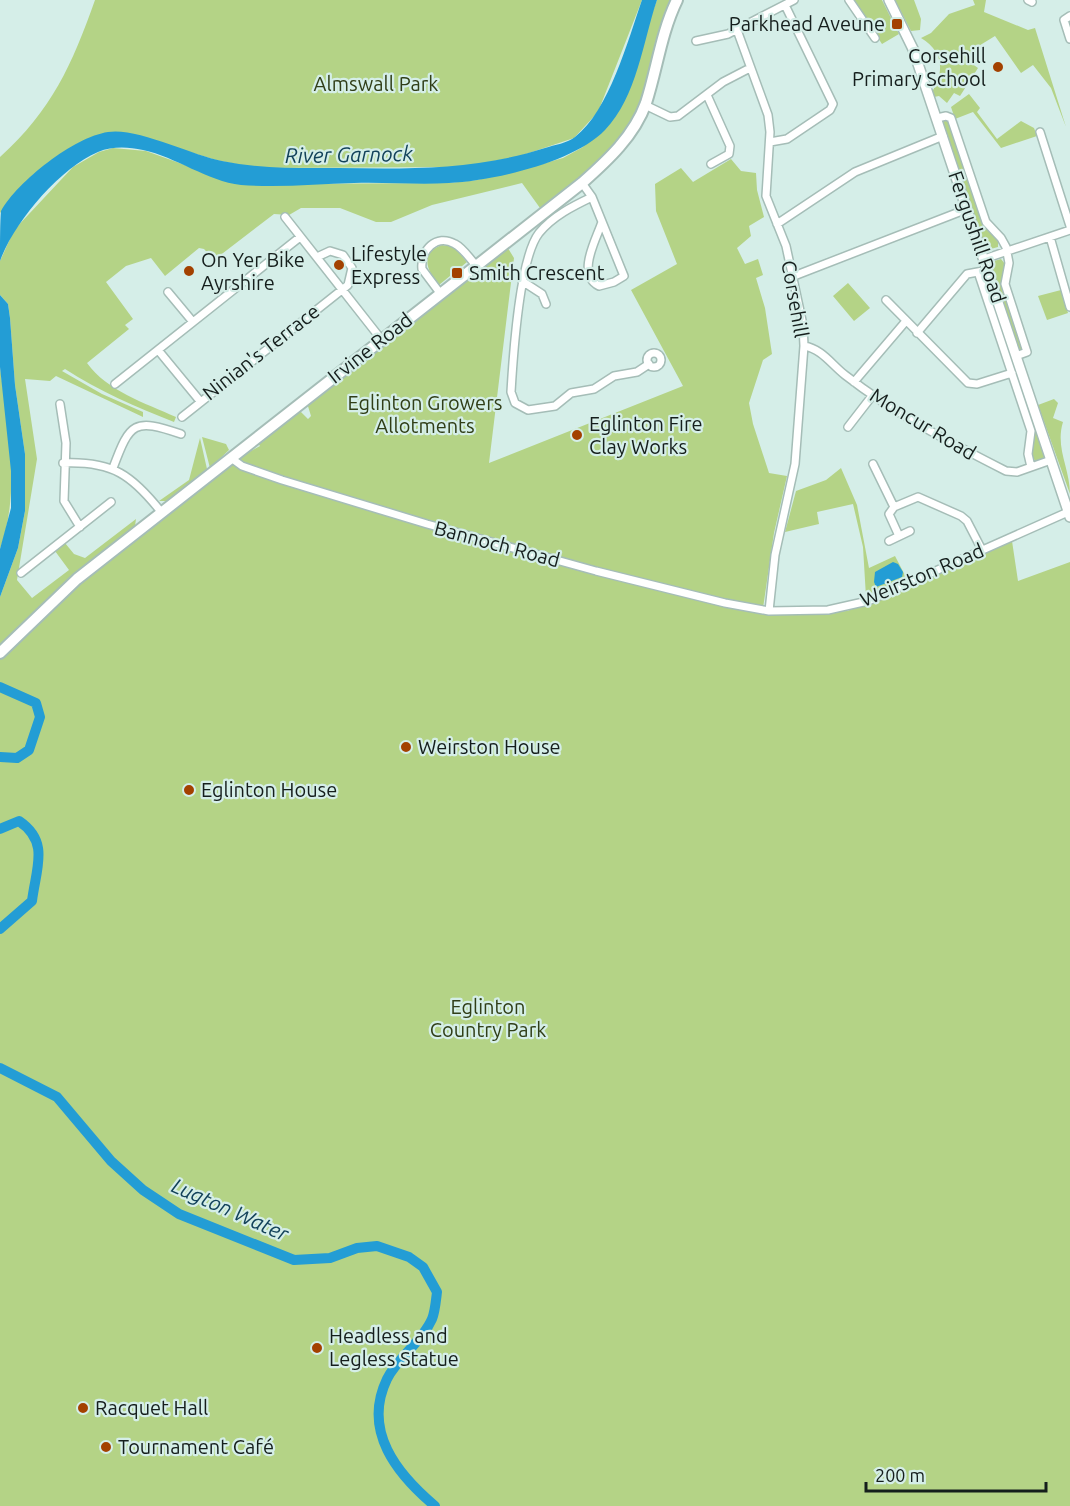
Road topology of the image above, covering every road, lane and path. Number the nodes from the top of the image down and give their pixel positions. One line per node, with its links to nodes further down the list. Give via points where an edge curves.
1 (677, 0): 13 (main road, Irvine Road)
2 (794, 0): 5 (street)
3 (849, 0): 8 (street)
4 (889, 0): 14 (main road, Fergushill Road, via 913,49)
5 (785, 5): 7 (street); 17 (street, via 833,104 830,110 786,139)
6 (1070, 16): 9 (street, via 1064,20)
7 (737, 30): 10 (street); 11 (street, Corsehill)
8 (875, 38)
9 (1070, 39)
10 (696, 41)
11 (750, 68): 12 (street); 17 (street, Corsehill, via 765,103)
12 (707, 95): 13 (street, via 673,117); 18 (street, via 730,146 729,154)
13 (645, 105): 19 (main road, Irvine Road, via 625,141)
14 (937, 118): 16 (main road, Fergushill Road); 31 (street, Fergushill Road, via 951,118 986,222 1001,238)
15 (1040, 132): 26 (street)
16 (943, 136): 21 (main road, Fergushill Road); 25 (street, via 855,171)
17 (770, 142): 25 (street, Corsehill, via 766,196)
18 (711, 164)
19 (582, 183): 20 (street); 24 (main road, Irvine Road)
20 (592, 197): 23 (street); 28 (street, via 565,210)
21 (967, 209): 33 (main road, Fergushill Road); 36 (street)
22 (285, 217): 29 (street)
23 (602, 222): 23 (street, via 624,276 599,286 588,265)
24 (529, 223): 28 (street); 34 (main road, Irvine Road)
25 (777, 224): 36 (street, Corsehill)
26 (1070, 226)
27 (1070, 231): 30 (street)
28 (538, 235): 37 (street)
29 (300, 237): 32 (street); 45 (street)
30 (1050, 237): 31 (street); 43 (street)
31 (1006, 251): 33 (street); 50 (street, Fergushill Road, via 1009,263 1005,284 1027,352)
32 (317, 257): 38 (street); 38 (street, via 334,251 347,259 352,277)
33 (984, 259): 35 (main road, Fergushill Road)
34 (475, 264): 40 (main road, Irvine Road); 40 (street, via 455,244 433,243 423,254 422,269)
35 (983, 271): 46 (street, via 967,274); 50 (main road, Fergushill Road); 52 (street, Fergushill Road)
36 (794, 276): 48 (street, Corsehill)
37 (522, 281): 42 (street, via 542,294); 51 (street, via 511,392 521,407 528,410 555,406 572,393 594,389 614,376 637,372)
38 (342, 289): 47 (street); 56 (street, Ninian's Terrace)
39 (168, 292): 45 (street)
40 (440, 293): 47 (main road, Irvine Road)
41 (886, 300): 44 (street)
42 (546, 304)
43 (1070, 307)
44 (906, 321): 46 (street); 53 (street)
45 (192, 322): 49 (street)
46 (917, 333): 52 (street, via 968,383)
47 (381, 339): 61 (main road, Irvine Road)
48 (804, 346): 53 (street, Moncur Road, via 821,353); 77 (street, Corsehill, via 795,464 775,555)
49 (158, 350): 54 (street); 56 (street)
50 (1016, 356): 62 (main road, Fergushill Road)
51 (649, 364)
52 (1012, 373): 65 (street, Fergushill Road, via 1031,431)
53 (854, 382): 55 (street, Moncur Road)
54 (115, 384)
55 (872, 396): 59 (street); 65 (street, Moncur Road, via 924,429 1006,471)
56 (200, 401): 58 (street, Ninian's Terrace)
57 (60, 404): 63 (street, via 66,443)
58 (183, 417)
59 (848, 427)
60 (181, 434): 66 (street, via 153,424 138,426 122,442)
61 (231, 458): 70 (main road, Irvine Road); 77 (street, Bannoch Road, via 282,480 427,525 607,574)
62 (1051, 460): 65 (street, Moncur Road); 69 (main road, Fergushill Road)
63 (63, 463): 66 (street, via 94,463); 71 (street, via 64,501)
64 (873, 464): 68 (street)
65 (1031, 467)
66 (112, 468): 70 (street, via 132,480)
67 (111, 502): 71 (street)
68 (894, 507): 73 (street, via 889,513); 75 (street, via 918,497 961,516 968,520)
69 (1069, 511): 75 (street, Weirston Road)
70 (162, 513): 78 (main road, Irvine Road, via 76,579)
71 (80, 527): 76 (street)
72 (910, 531): 73 (street)
73 (899, 536): 74 (street)
74 (889, 540)
75 (982, 550): 77 (street, Weirston Road, via 860,603 828,610)
76 (21, 573)
77 (769, 610)
78 (0, 652)

